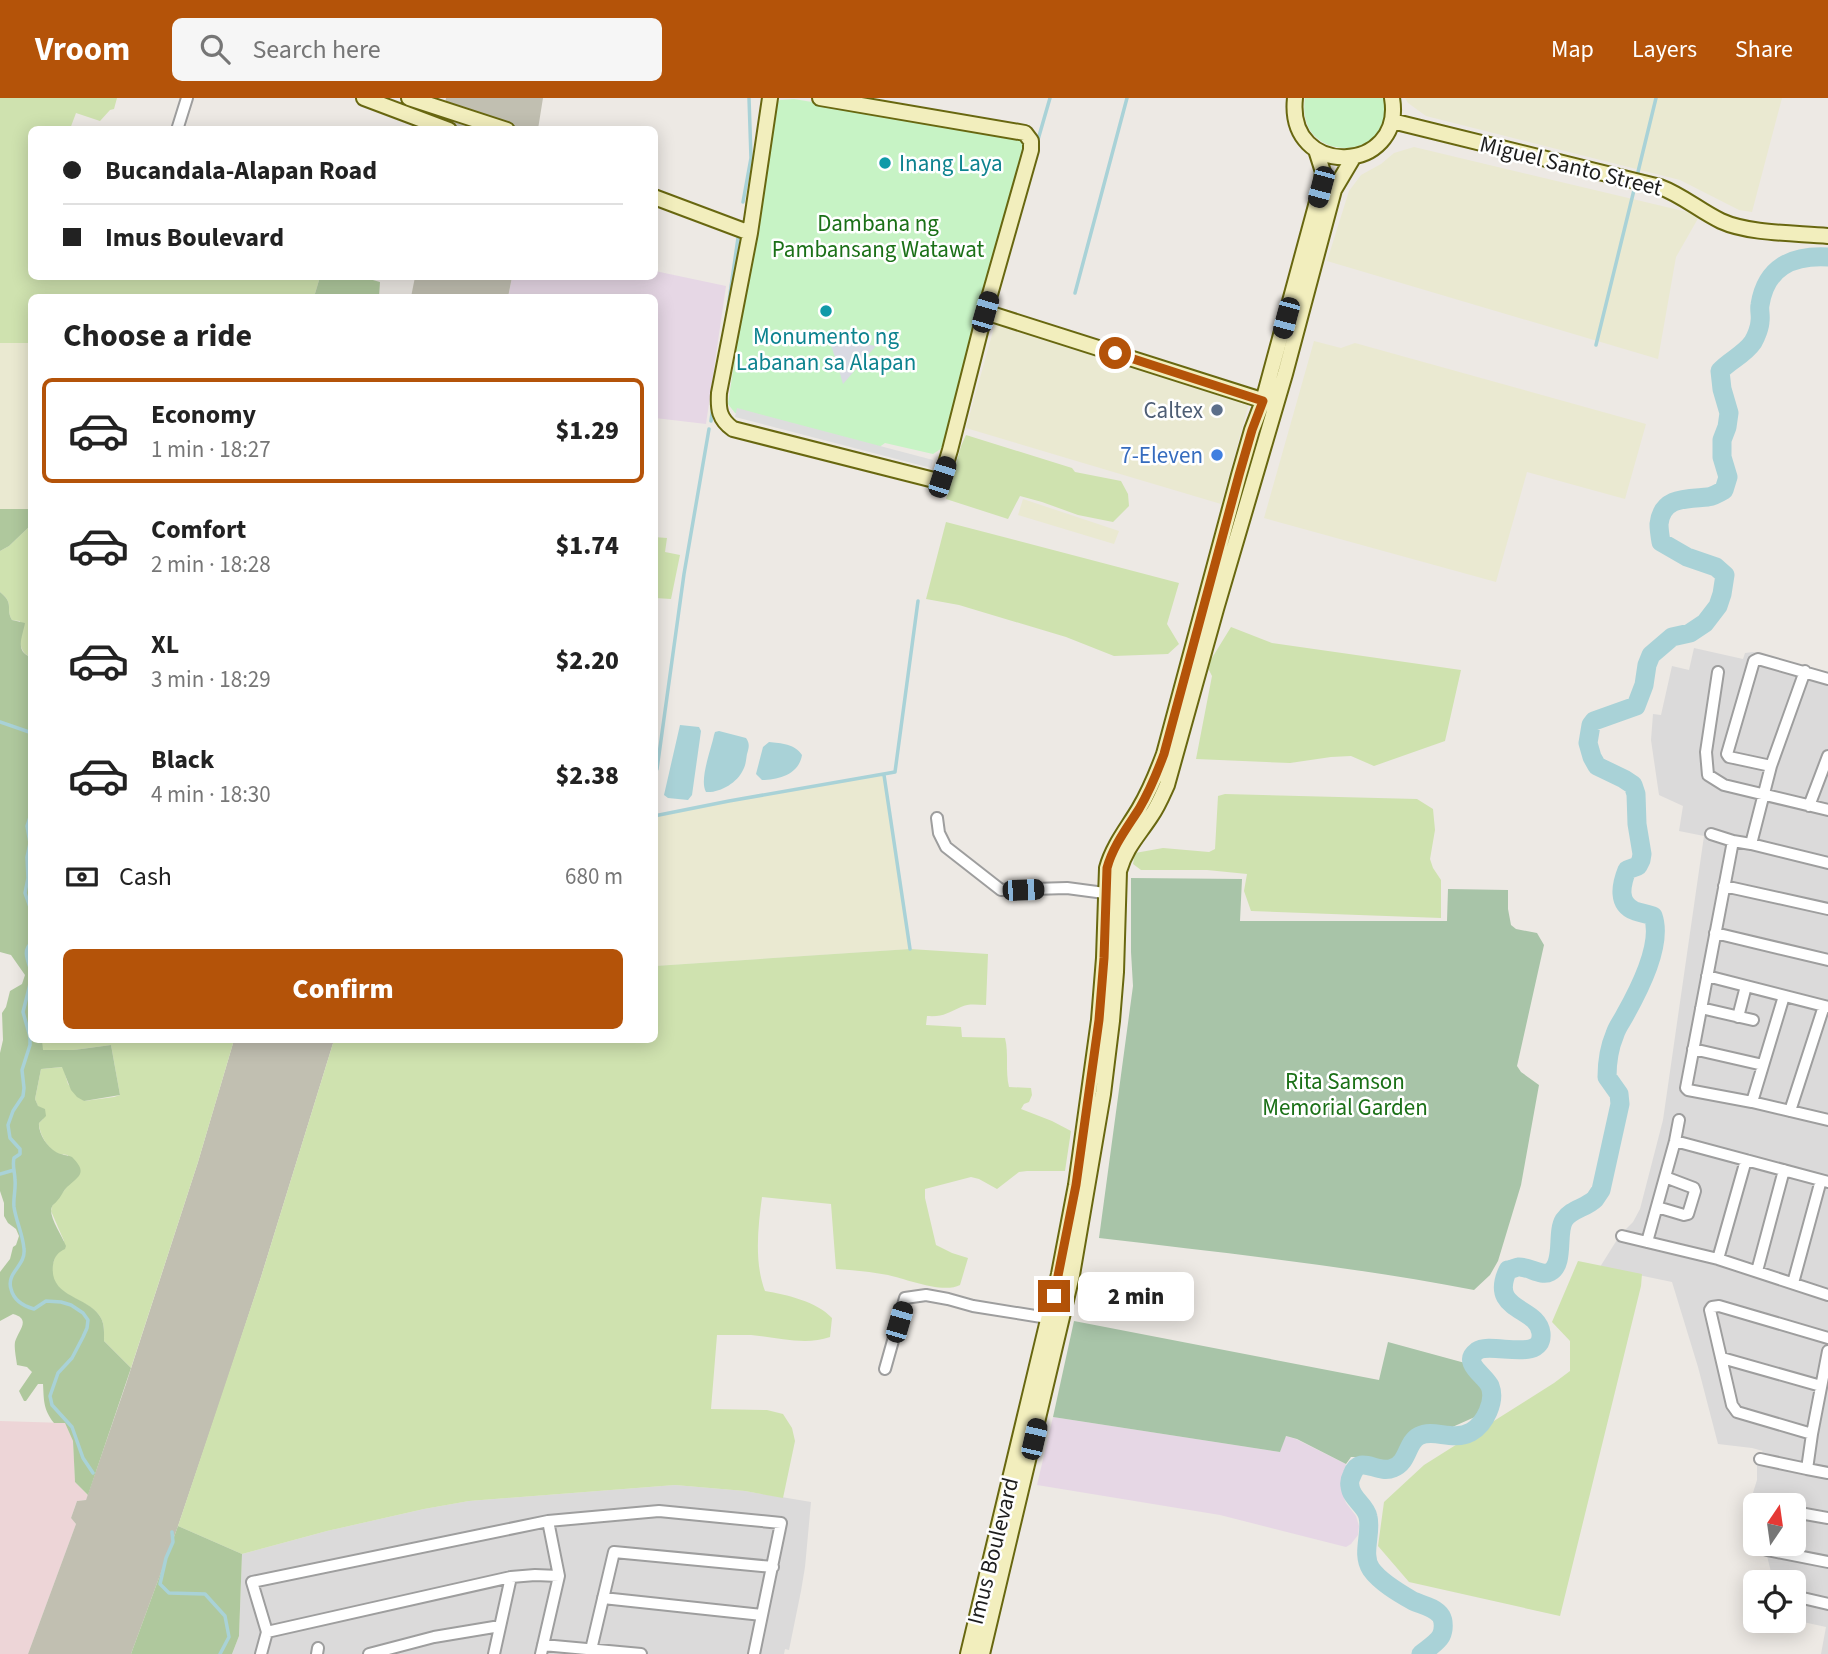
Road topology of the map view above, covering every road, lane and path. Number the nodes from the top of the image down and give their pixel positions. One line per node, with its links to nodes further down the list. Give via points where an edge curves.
1 (187, 98): 9 (street)
2 (364, 98): 10 (main road)
3 (409, 98): 11 (main road)
4 (770, 98): 15 (main road)
5 (820, 98): 17 (main road, via 1029,136 1031,150)
6 (1295, 98): 12 (main road, via 1296,124)
7 (1392, 98): 8 (main road)
8 (1392, 121): 13 (main road, via 1379,143); 16 (main road, Miguel Santo Street, via 1660,187 1728,223)
9 (178, 126)
10 (438, 126)
11 (496, 126)
12 (1316, 150): 13 (main road); 18 (main road, Imus Boulevard, via 1323,172 1321,187)
13 (1353, 158): 18 (main road, Imus Boulevard, via 1334,190 1284,374)
14 (658, 198): 15 (main road)
15 (750, 233): 17 (main road, via 719,393 720,415 733,429 938,481)
16 (1828, 236)
17 (985, 312): 18 (main road)
18 (1269, 403): 33 (main road, Imus Boulevard, via 1252,430 1157,774 1111,853 1107,868)
19 (1805, 671): 21 (street); 23 (street); 23 (street, via 1754,661 1727,754)
20 (1718, 672): 24 (street, via 1706,752 1708,775 1724,785)
21 (1828, 679)
22 (1828, 756): 25 (street)
23 (1771, 766): 24 (street)
24 (1763, 795): 25 (street); 30 (street)
25 (1809, 806): 26 (street)
26 (1828, 810)
27 (937, 818): 33 (street, via 946,847 1001,890 1067,888)
28 (1711, 834): 29 (street)
29 (1733, 841): 30 (street); 32 (street)
30 (1751, 844): 31 (street)
31 (1828, 863)
32 (1724, 887): 34 (street); 35 (street)
33 (1112, 894): 62 (main road, Imus Boulevard, via 1104,958 1105,1021 1059,1274)
34 (1828, 909)
35 (1715, 933): 36 (street); 37 (street)
36 (1828, 960)
37 (1707, 976): 38 (street); 41 (street)
38 (1746, 986): 39 (street); 42 (street)
39 (1784, 996): 40 (street); 45 (street)
40 (1826, 1006): 47 (street)
41 (1701, 1008): 42 (street); 44 (street)
42 (1738, 1017): 43 (street)
43 (1753, 1020)
44 (1693, 1049): 45 (street); 46 (street, via 1688,1090)
45 (1763, 1065): 46 (street)
46 (1752, 1102): 47 (street)
47 (1790, 1111): 49 (street)
48 (1679, 1120): 50 (street)
49 (1828, 1120)
50 (1675, 1142): 51 (street); 53 (street)
51 (1746, 1160): 52 (street); 58 (street)
52 (1784, 1170): 54 (street); 59 (street)
53 (1665, 1177): 55 (street); 55 (street, via 1696,1191 1684,1216)
54 (1825, 1181): 60 (street)
55 (1657, 1208): 57 (street)
56 (1622, 1236): 57 (street)
57 (1647, 1242): 58 (street)
58 (1718, 1259): 59 (street)
59 (1757, 1271): 60 (street)
60 (1793, 1283): 61 (street)
61 (1828, 1294)
62 (1055, 1319): 66 (street, via 926,1295 905,1298); 93 (main road, Imus Boulevard); 94 (main road, Imus Boulevard)
63 (1828, 1338): 65 (street, via 1712,1307)
64 (1828, 1351): 67 (street)
65 (1721, 1358): 67 (street); 68 (street, via 1737,1412)
66 (885, 1369)
67 (1821, 1387): 68 (street)
68 (1812, 1434): 70 (street)
69 (1760, 1459): 70 (street)
70 (1807, 1469): 71 (street)
71 (1828, 1473)
72 (1806, 1514): 73 (street)
73 (1828, 1518)
74 (548, 1521): 77 (street, via 659,1511 781,1523); 78 (street); 85 (street, via 252,1582)
75 (1798, 1556): 76 (street)
76 (1828, 1562)
77 (773, 1567): 80 (street, via 614,1552); 83 (street)
78 (559, 1576): 79 (street); 86 (street)
79 (511, 1577): 84 (street); 85 (street)
80 (603, 1598): 83 (street); 87 (street)
81 (1806, 1599): 82 (street)
82 (1828, 1604)
83 (762, 1615): 92 (street)
84 (500, 1626): 89 (street); 90 (street)
85 (267, 1632): 88 (street)
86 (542, 1650): 87 (street)
87 (591, 1651): 91 (street)
88 (261, 1654)
89 (369, 1654)
90 (494, 1654)
91 (641, 1654)
92 (754, 1654)
93 (968, 1654)
94 (982, 1654)

